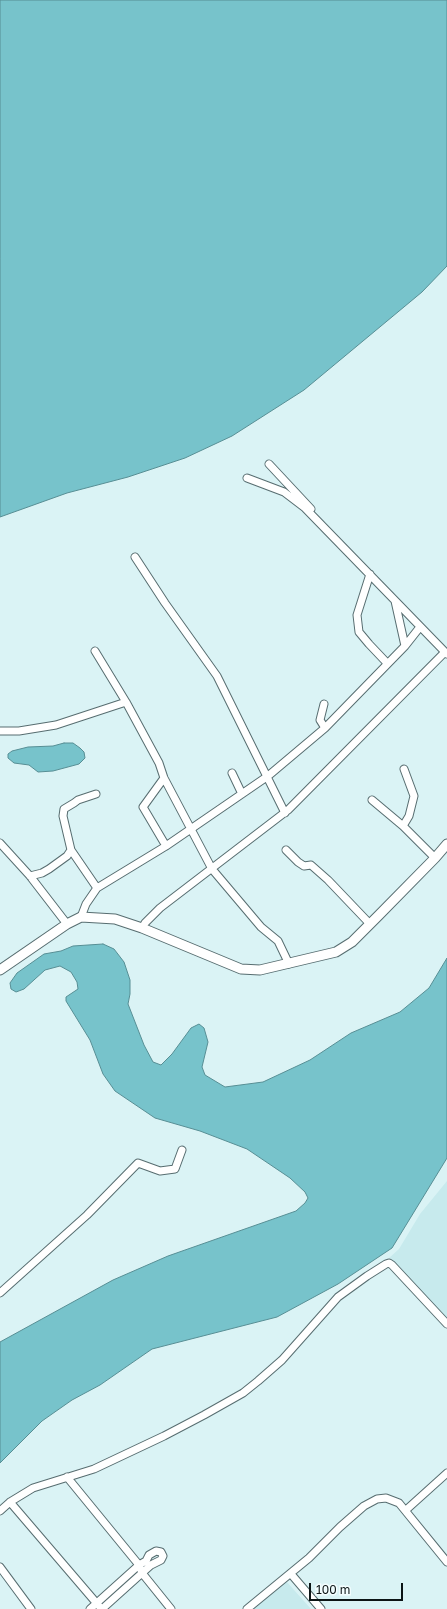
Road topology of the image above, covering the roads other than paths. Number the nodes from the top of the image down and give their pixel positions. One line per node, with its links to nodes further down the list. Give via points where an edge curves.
1 (269, 464): 3 (street, via 309,506)
2 (247, 478): 3 (street, via 284,492 305,508)
3 (326, 530): 5 (street)
4 (135, 557): 18 (street, via 164,603 217,676)
5 (370, 574): 6 (street); 11 (street, via 357,615 359,632)
6 (395, 601): 7 (street); 8 (street)
7 (420, 627): 8 (street); 10 (street)
8 (405, 646): 11 (street)
9 (96, 651): 12 (street)
10 (446, 653): 23 (street)
11 (387, 663): 14 (street)
12 (126, 702): 15 (street, via 56,724 19,731); 19 (street, via 159,763)
13 (324, 704): 14 (street, via 320,720)
14 (325, 728): 18 (street)
15 (0, 731)
16 (404, 769): 24 (street, via 414,796)
17 (232, 773): 21 (street)
18 (268, 776): 21 (street); 23 (street)
19 (164, 778): 25 (street); 28 (street, via 144,807)
20 (96, 794): 29 (street, via 78,800 64,809 63,816)
21 (242, 794): 25 (street)
22 (372, 800): 24 (street)
23 (285, 813): 32 (street)
24 (404, 826): 31 (street)
25 (191, 828): 28 (street); 32 (street)
26 (0, 843): 33 (street)
27 (447, 844): 31 (main road)
28 (166, 846): 34 (street)
29 (71, 850): 33 (street, via 49,870); 34 (street)
30 (286, 850): 37 (street, via 304,866 311,865)
31 (435, 858): 37 (main road)
32 (212, 869): 38 (street, via 160,908); 39 (street, via 261,927 278,941)
33 (30, 876): 36 (street)
34 (98, 888): 35 (street, via 86,904)
35 (81, 917): 36 (main road); 38 (main road, via 115,919)
36 (66, 924): 40 (main road)
37 (370, 924): 39 (main road, via 352,942 336,952)
38 (142, 928): 39 (main road, via 241,969 260,970)
39 (290, 964)
40 (0, 970)
41 (182, 1150): 42 (street, via 175,1169 160,1172 138,1163 87,1215)
42 (0, 1293)
43 (447, 1324): 45 (street, via 392,1265 386,1264 338,1297 282,1360 243,1393 164,1436 94,1469)
44 (447, 1473): 47 (street)
45 (67, 1477): 46 (street, via 33,1488); 50 (street)
46 (10, 1502): 48 (street); 54 (street)
47 (406, 1510): 49 (street); 53 (street, via 392,1500 370,1502)
48 (0, 1511)
49 (447, 1562)
50 (139, 1565): 52 (street); 52 (street, via 154,1552 160,1551 163,1554 161,1560); 54 (street)
51 (0, 1567): 55 (street)
52 (142, 1574): 54 (street); 57 (street)
53 (291, 1574): 58 (street); 59 (street)
54 (100, 1608): 56 (street)
55 (31, 1609)
56 (90, 1609)
57 (172, 1609)
58 (248, 1609)
59 (321, 1609)

